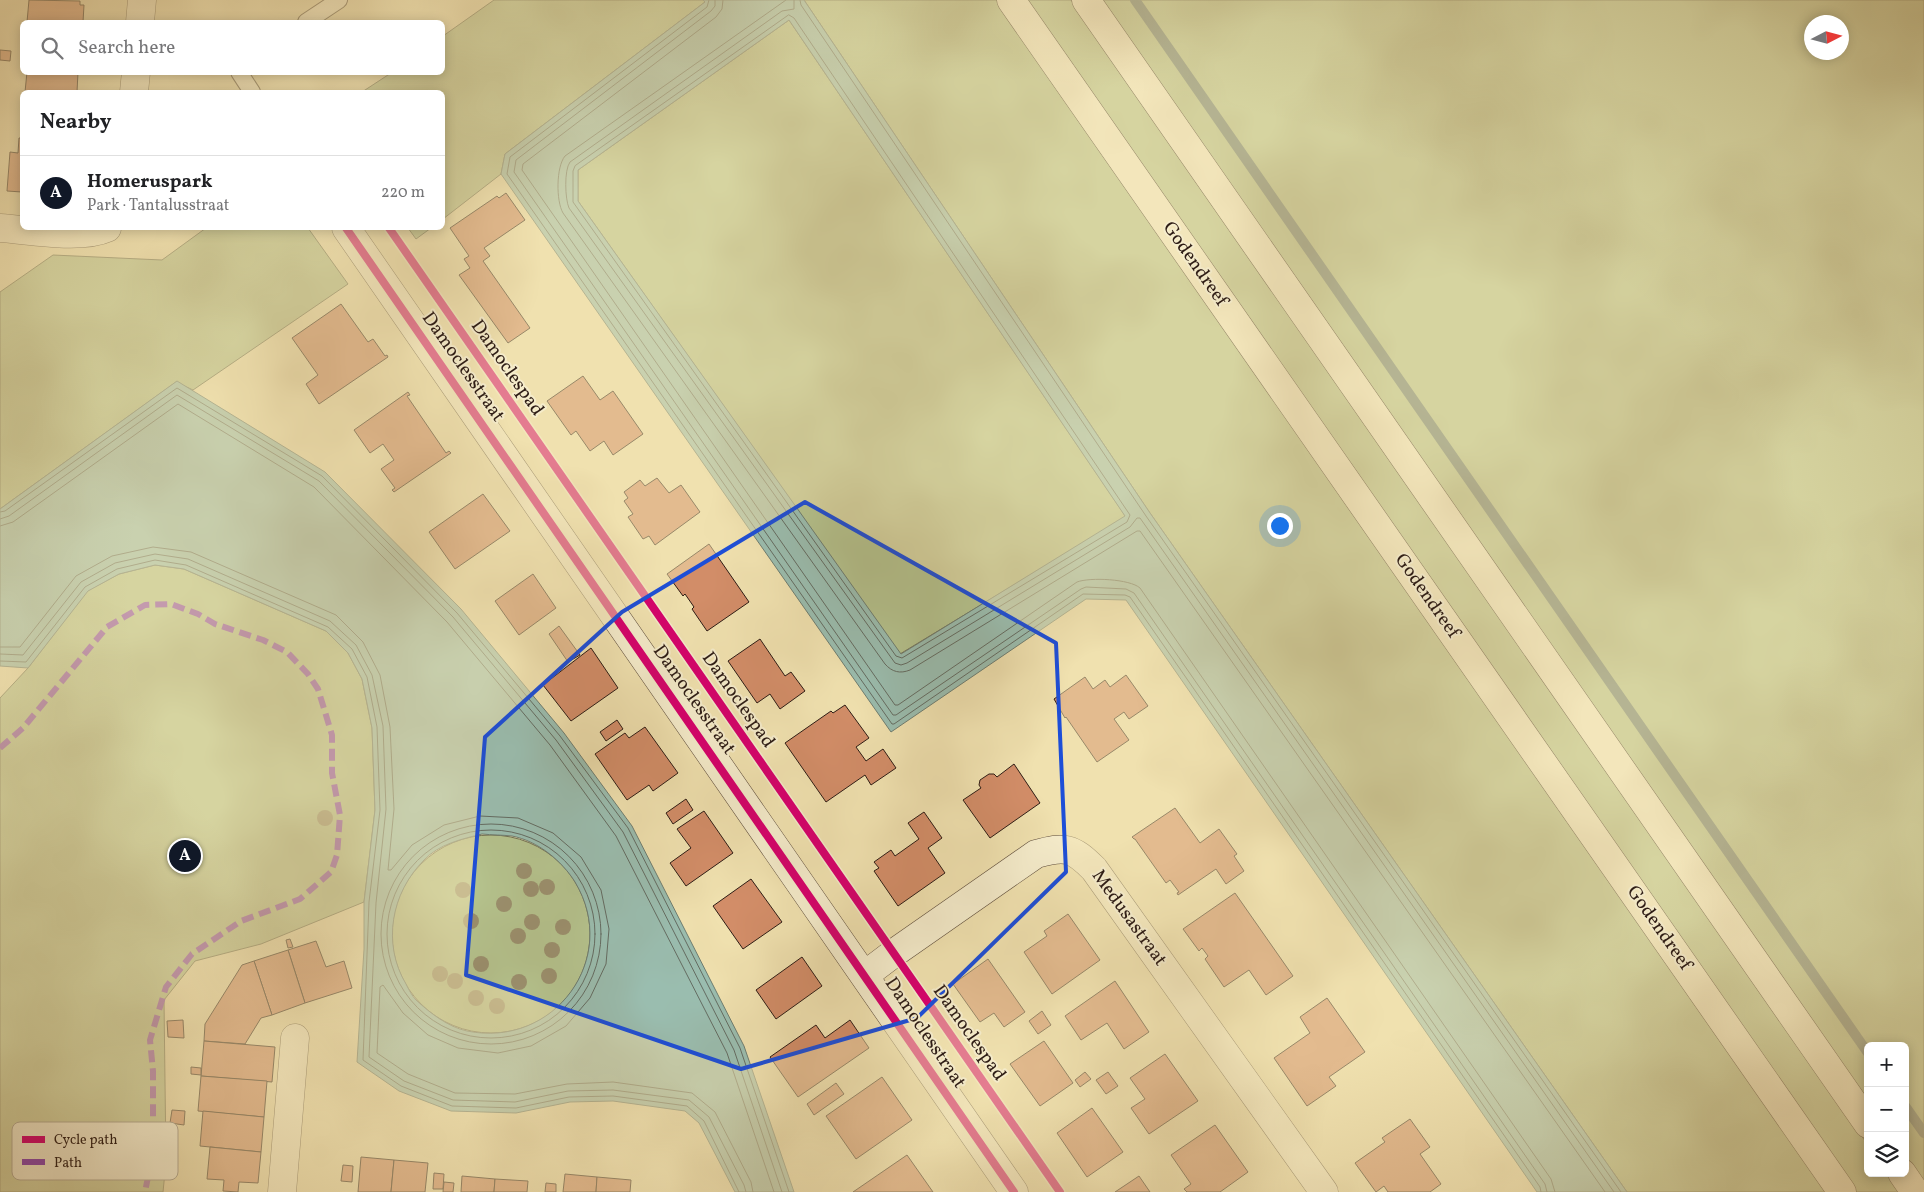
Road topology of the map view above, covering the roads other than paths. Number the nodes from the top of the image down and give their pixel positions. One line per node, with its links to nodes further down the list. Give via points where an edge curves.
1 (142, 0): 5 (main road)
2 (339, 0): 6 (lane)
3 (1011, 0): 23 (main road, Godendreef)
4 (1086, 0): 18 (main road)
5 (140, 20)
6 (309, 20)
7 (136, 75): 9 (main road)
8 (241, 75): 10 (lane)
9 (134, 90)
10 (251, 90)
11 (0, 228): 12 (main road)
12 (20, 230)
13 (26, 230): 14 (main road, via 77,234)
14 (102, 230)
15 (347, 230): 16 (main road, Damoclesstraat)
16 (865, 975): 21 (main road, Damoclesstraat); 22 (main road, Medusastraat, via 1036,854 1056,848 1078,853 1094,869)
17 (295, 1038): 20 (main road)
18 (1864, 1118)
19 (1905, 1177): 24 (main road)
20 (282, 1192)
21 (1014, 1192)
22 (1324, 1192)
23 (1842, 1192)
24 (1915, 1192)

